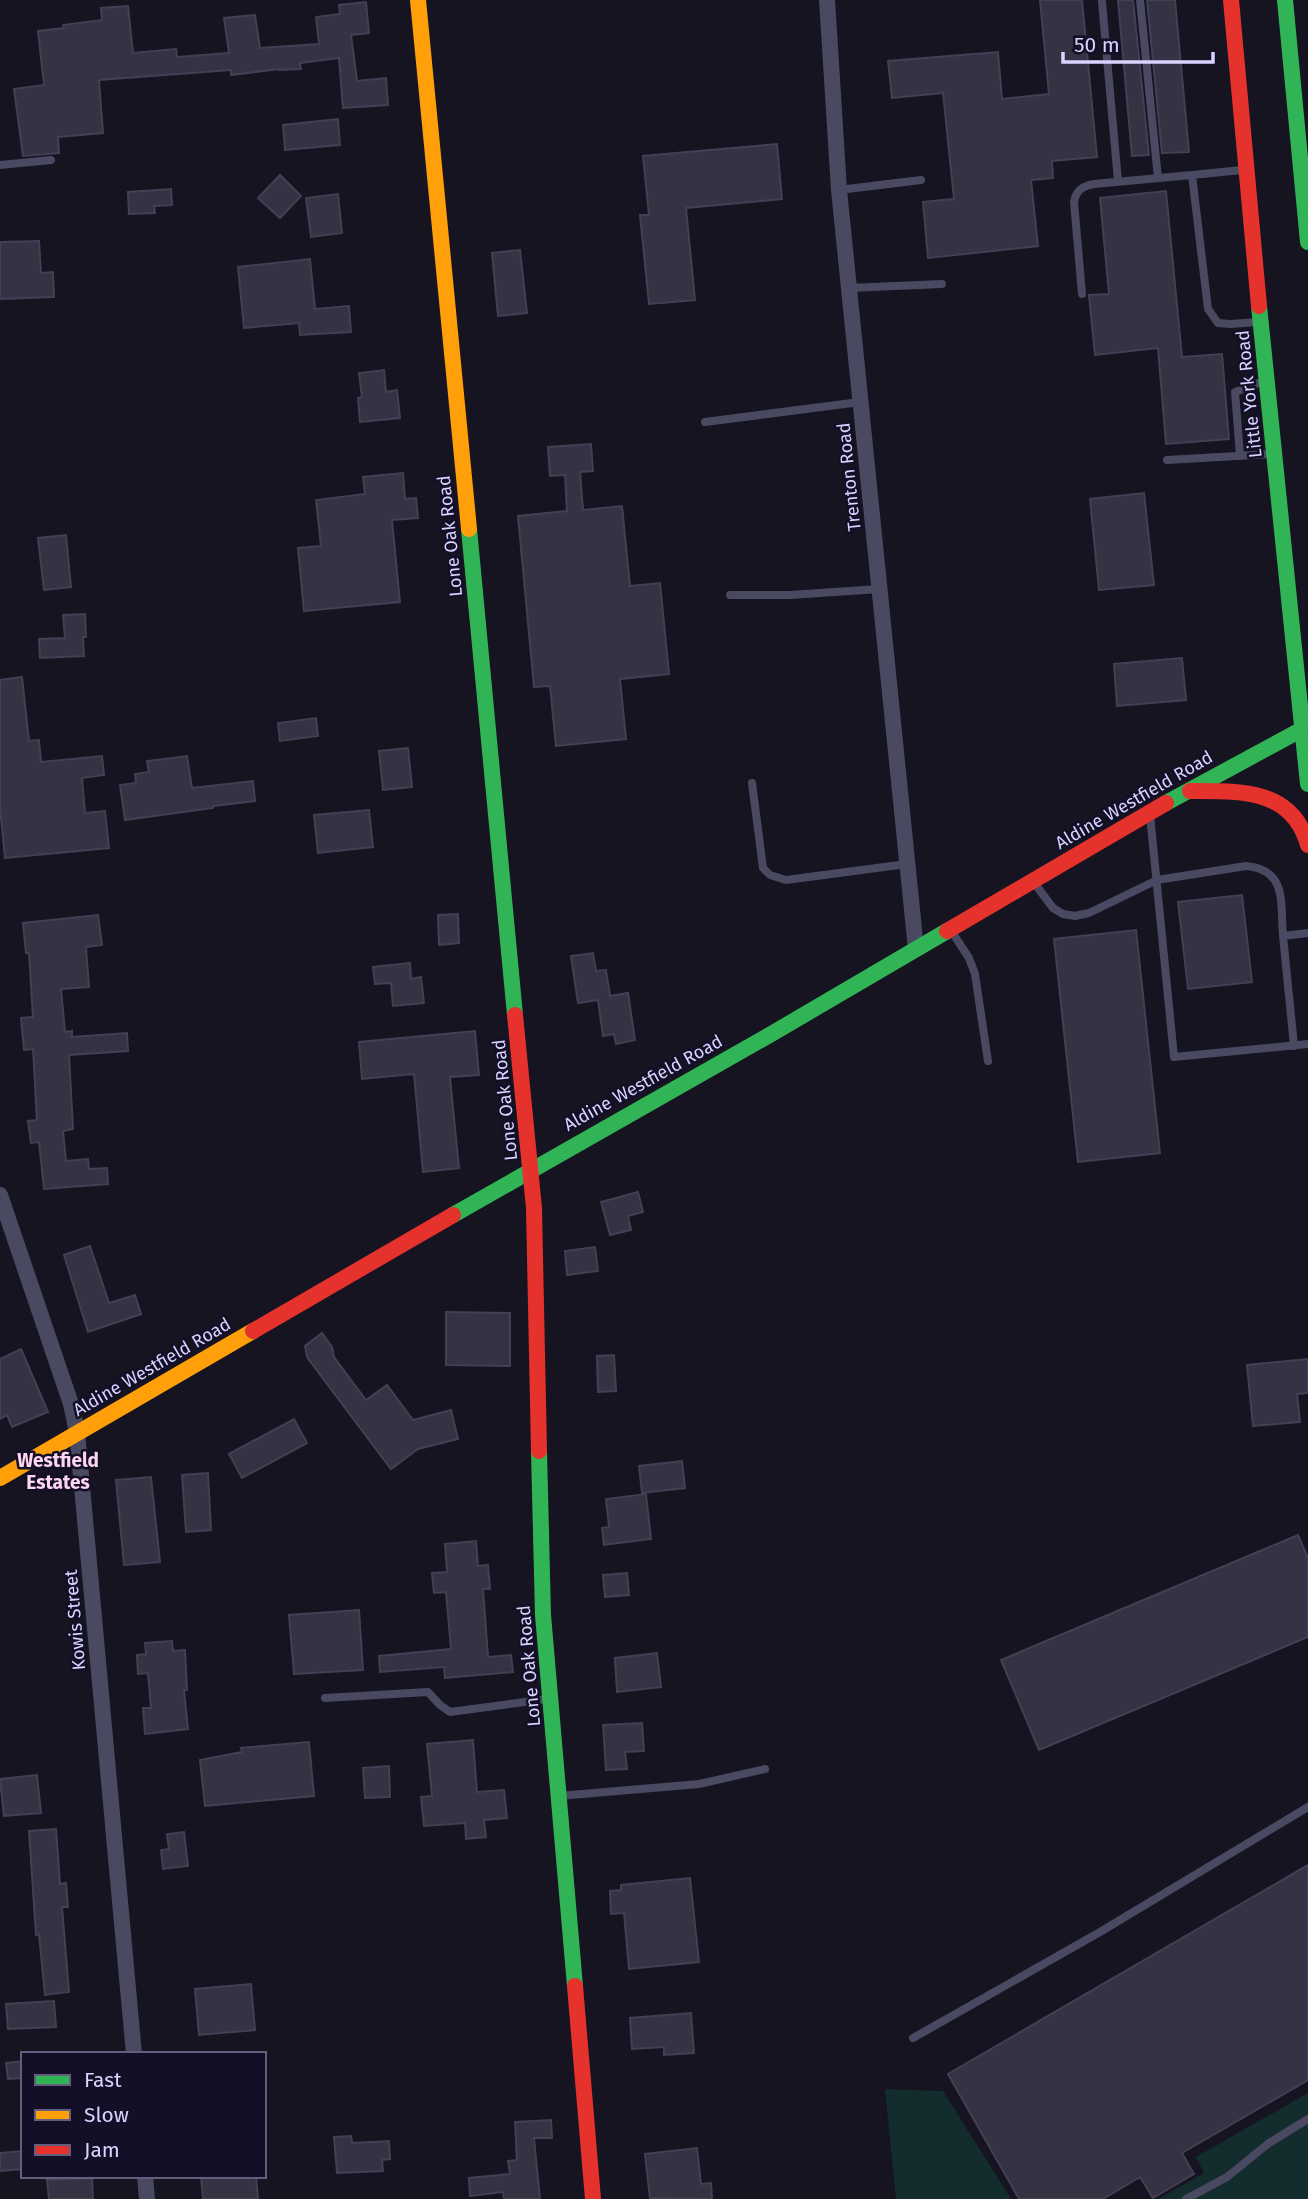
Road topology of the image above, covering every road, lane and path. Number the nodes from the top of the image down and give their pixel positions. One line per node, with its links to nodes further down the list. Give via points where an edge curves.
1 (418, 0): 45 (main road, Lone Oak Road)
2 (827, 0): 15 (street, Trenton Road)
3 (1140, 0): 12 (lane)
4 (1231, 0): 10 (main road, Little York Road)
5 (1285, 0): 7 (main road)
6 (1102, 2): 14 (lane)
7 (1303, 132): 16 (main road)
8 (51, 160): 9 (lane)
9 (0, 165)
10 (1245, 170): 11 (lane); 20 (main road, Little York Road)
11 (1192, 175): 12 (lane); 20 (lane, via 1208,309 1218,323)
12 (1158, 178): 14 (lane)
13 (921, 180): 15 (lane)
14 (1118, 181): 19 (lane, via 1085,186 1075,196)
15 (839, 190): 18 (street, Trenton Road)
16 (1308, 242)
17 (942, 284): 18 (lane)
18 (849, 288): 22 (street, Trenton Road)
19 (1082, 294)
20 (1261, 321): 21 (main road, Little York Road)
21 (1267, 380): 24 (main road, Little York Road); 25 (lane, via 1235,392)
22 (860, 402): 23 (lane); 27 (street, Trenton Road)
23 (705, 422)
24 (1275, 454): 25 (lane); 29 (main road, Little York Road)
25 (1240, 456): 26 (lane)
26 (1167, 460)
27 (879, 589): 28 (lane); 35 (street, Trenton Road)
28 (730, 595)
29 (1305, 728): 31 (main road, Little York Road); 32 (main road, Aldine Westfield Road)
30 (752, 783): 35 (lane, via 764,869 770,875 786,880)
31 (1308, 784)
32 (1187, 791): 33 (main road, Aldine Westfield Road); 34 (main road, via 1241,791 1279,803 1300,823)
33 (1150, 813): 36 (lane); 37 (main road, Aldine Westfield Road)
34 (1308, 845)
35 (906, 864): 41 (street, Trenton Road)
36 (1157, 880): 37 (lane, via 1075,916 1053,908); 40 (lane, via 1246,866 1267,871 1278,886); 43 (lane, via 1174,1057)
37 (1033, 881): 38 (main road, Aldine Westfield Road)
38 (950, 930): 41 (main road, Aldine Westfield Road); 44 (lane, via 975,974)
39 (1308, 933): 40 (lane)
40 (1283, 936): 43 (lane)
41 (916, 950): 45 (main road, Aldine Westfield Road)
42 (1308, 1044): 43 (lane)
43 (1294, 1046)
44 (988, 1061)
45 (531, 1169): 47 (main road, Aldine Westfield Road); 50 (main road, Lone Oak Road, via 543,1615)
46 (0, 1195): 47 (street, Kowis Street)
47 (77, 1432): 48 (main road, Aldine Westfield Road); 55 (street, Kowis Street)
48 (0, 1478)
49 (326, 1698): 50 (lane, via 428,1692 450,1712)
50 (550, 1698): 52 (main road, Lone Oak Road)
51 (765, 1769): 52 (lane, via 699,1784)
52 (559, 1796): 59 (main road, Lone Oak Road)
53 (1308, 1807): 54 (lane)
54 (913, 2038)
55 (134, 2052)
56 (1308, 2119): 60 (lane, via 1227,2177)
57 (145, 2178): 58 (street)
58 (147, 2199)
59 (593, 2199)
60 (1186, 2199)

